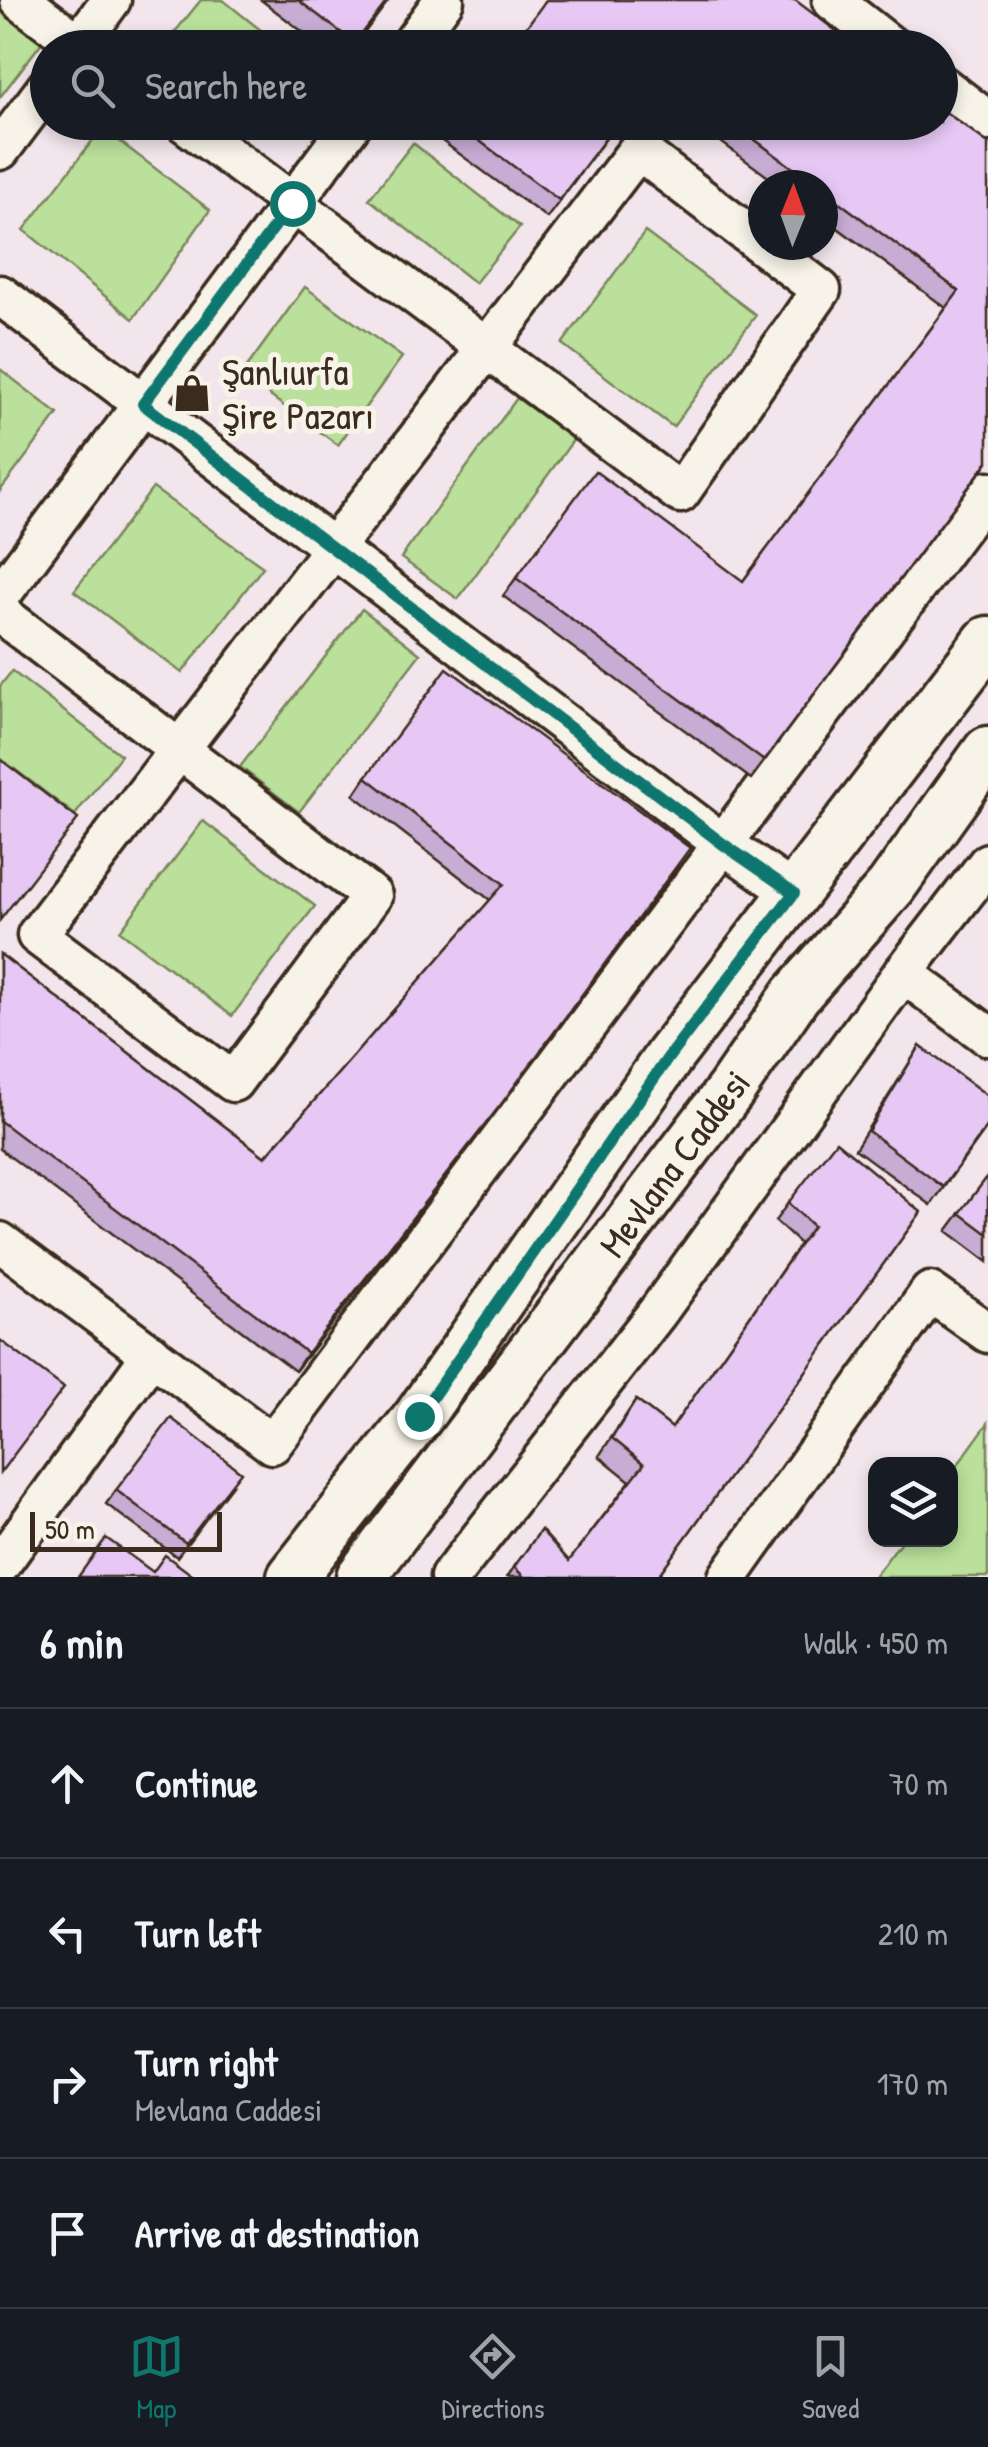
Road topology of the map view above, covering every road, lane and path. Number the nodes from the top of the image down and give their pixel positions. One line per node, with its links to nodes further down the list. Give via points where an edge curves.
1 (20, 0): 5 (street)
2 (111, 0): 6 (street)
3 (444, 0): 7 (street)
4 (832, 0): 8 (street)
5 (58, 30)
6 (90, 30)
7 (422, 30)
8 (870, 30)
9 (958, 98): 11 (street)
10 (30, 110): 14 (street)
11 (988, 120)
12 (208, 140): 15 (street)
13 (339, 140): 15 (street)
14 (0, 150)
15 (292, 203): 17 (street); 18 (street)
16 (0, 295): 18 (street)
17 (486, 348): 17 (street, via 638,150 821,290 680,493); 20 (street)
18 (143, 404): 20 (street); 21 (street)
19 (988, 491): 26 (street)
20 (333, 548): 24 (street); 26 (street)
21 (0, 596)
22 (0, 614): 24 (street)
23 (988, 640): 28 (main road, Mevlana Caddesi)
24 (180, 749): 24 (street, via 372,896 233,1082 37,934)
25 (988, 751): 36 (main road, Mevlana Caddesi, via 891,887 796,995)
26 (723, 844): 28 (street); 33 (street, via 272,1444)
27 (988, 862): 29 (street)
28 (794, 893): 35 (main road, Mevlana Caddesi, via 670,1055 419,1416)
29 (902, 973): 30 (street); 37 (street, via 656,1313)
30 (988, 1036)
31 (0, 1242): 33 (street)
32 (988, 1333): 38 (street, via 930,1292)
33 (152, 1354): 34 (street)
34 (0, 1566)
35 (292, 1577)
36 (361, 1577)
37 (450, 1577)
38 (728, 1577)

